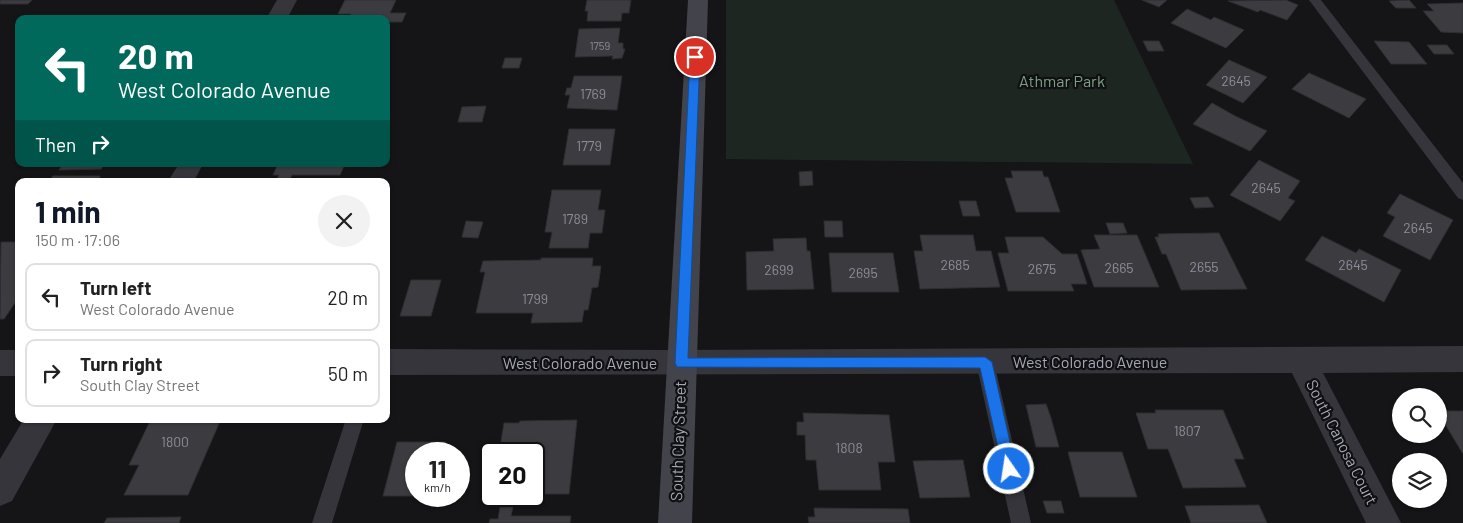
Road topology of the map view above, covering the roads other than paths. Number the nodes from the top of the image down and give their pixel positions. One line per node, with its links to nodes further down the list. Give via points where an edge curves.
1 (287, 0): 4 (street)
2 (698, 0): 14 (street, South Clay Street)
3 (1315, 0): 7 (lane)
4 (278, 15)
5 (189, 167): 6 (street)
6 (183, 178)
7 (1463, 194)
8 (1463, 359): 9 (street, West Colorado Avenue)
9 (1301, 360): 11 (street, West Colorado Avenue); 21 (street, South Canosa Court)
10 (390, 362): 14 (street, West Colorado Avenue)
11 (985, 362): 14 (street, West Colorado Avenue); 20 (lane)
12 (0, 363): 13 (street)
13 (15, 363)
14 (682, 363): 19 (street, South Clay Street)
15 (39, 423): 17 (street)
16 (355, 423): 18 (lane)
17 (0, 490)
18 (322, 523)
19 (675, 523)
20 (1021, 523)
21 (1384, 523)

